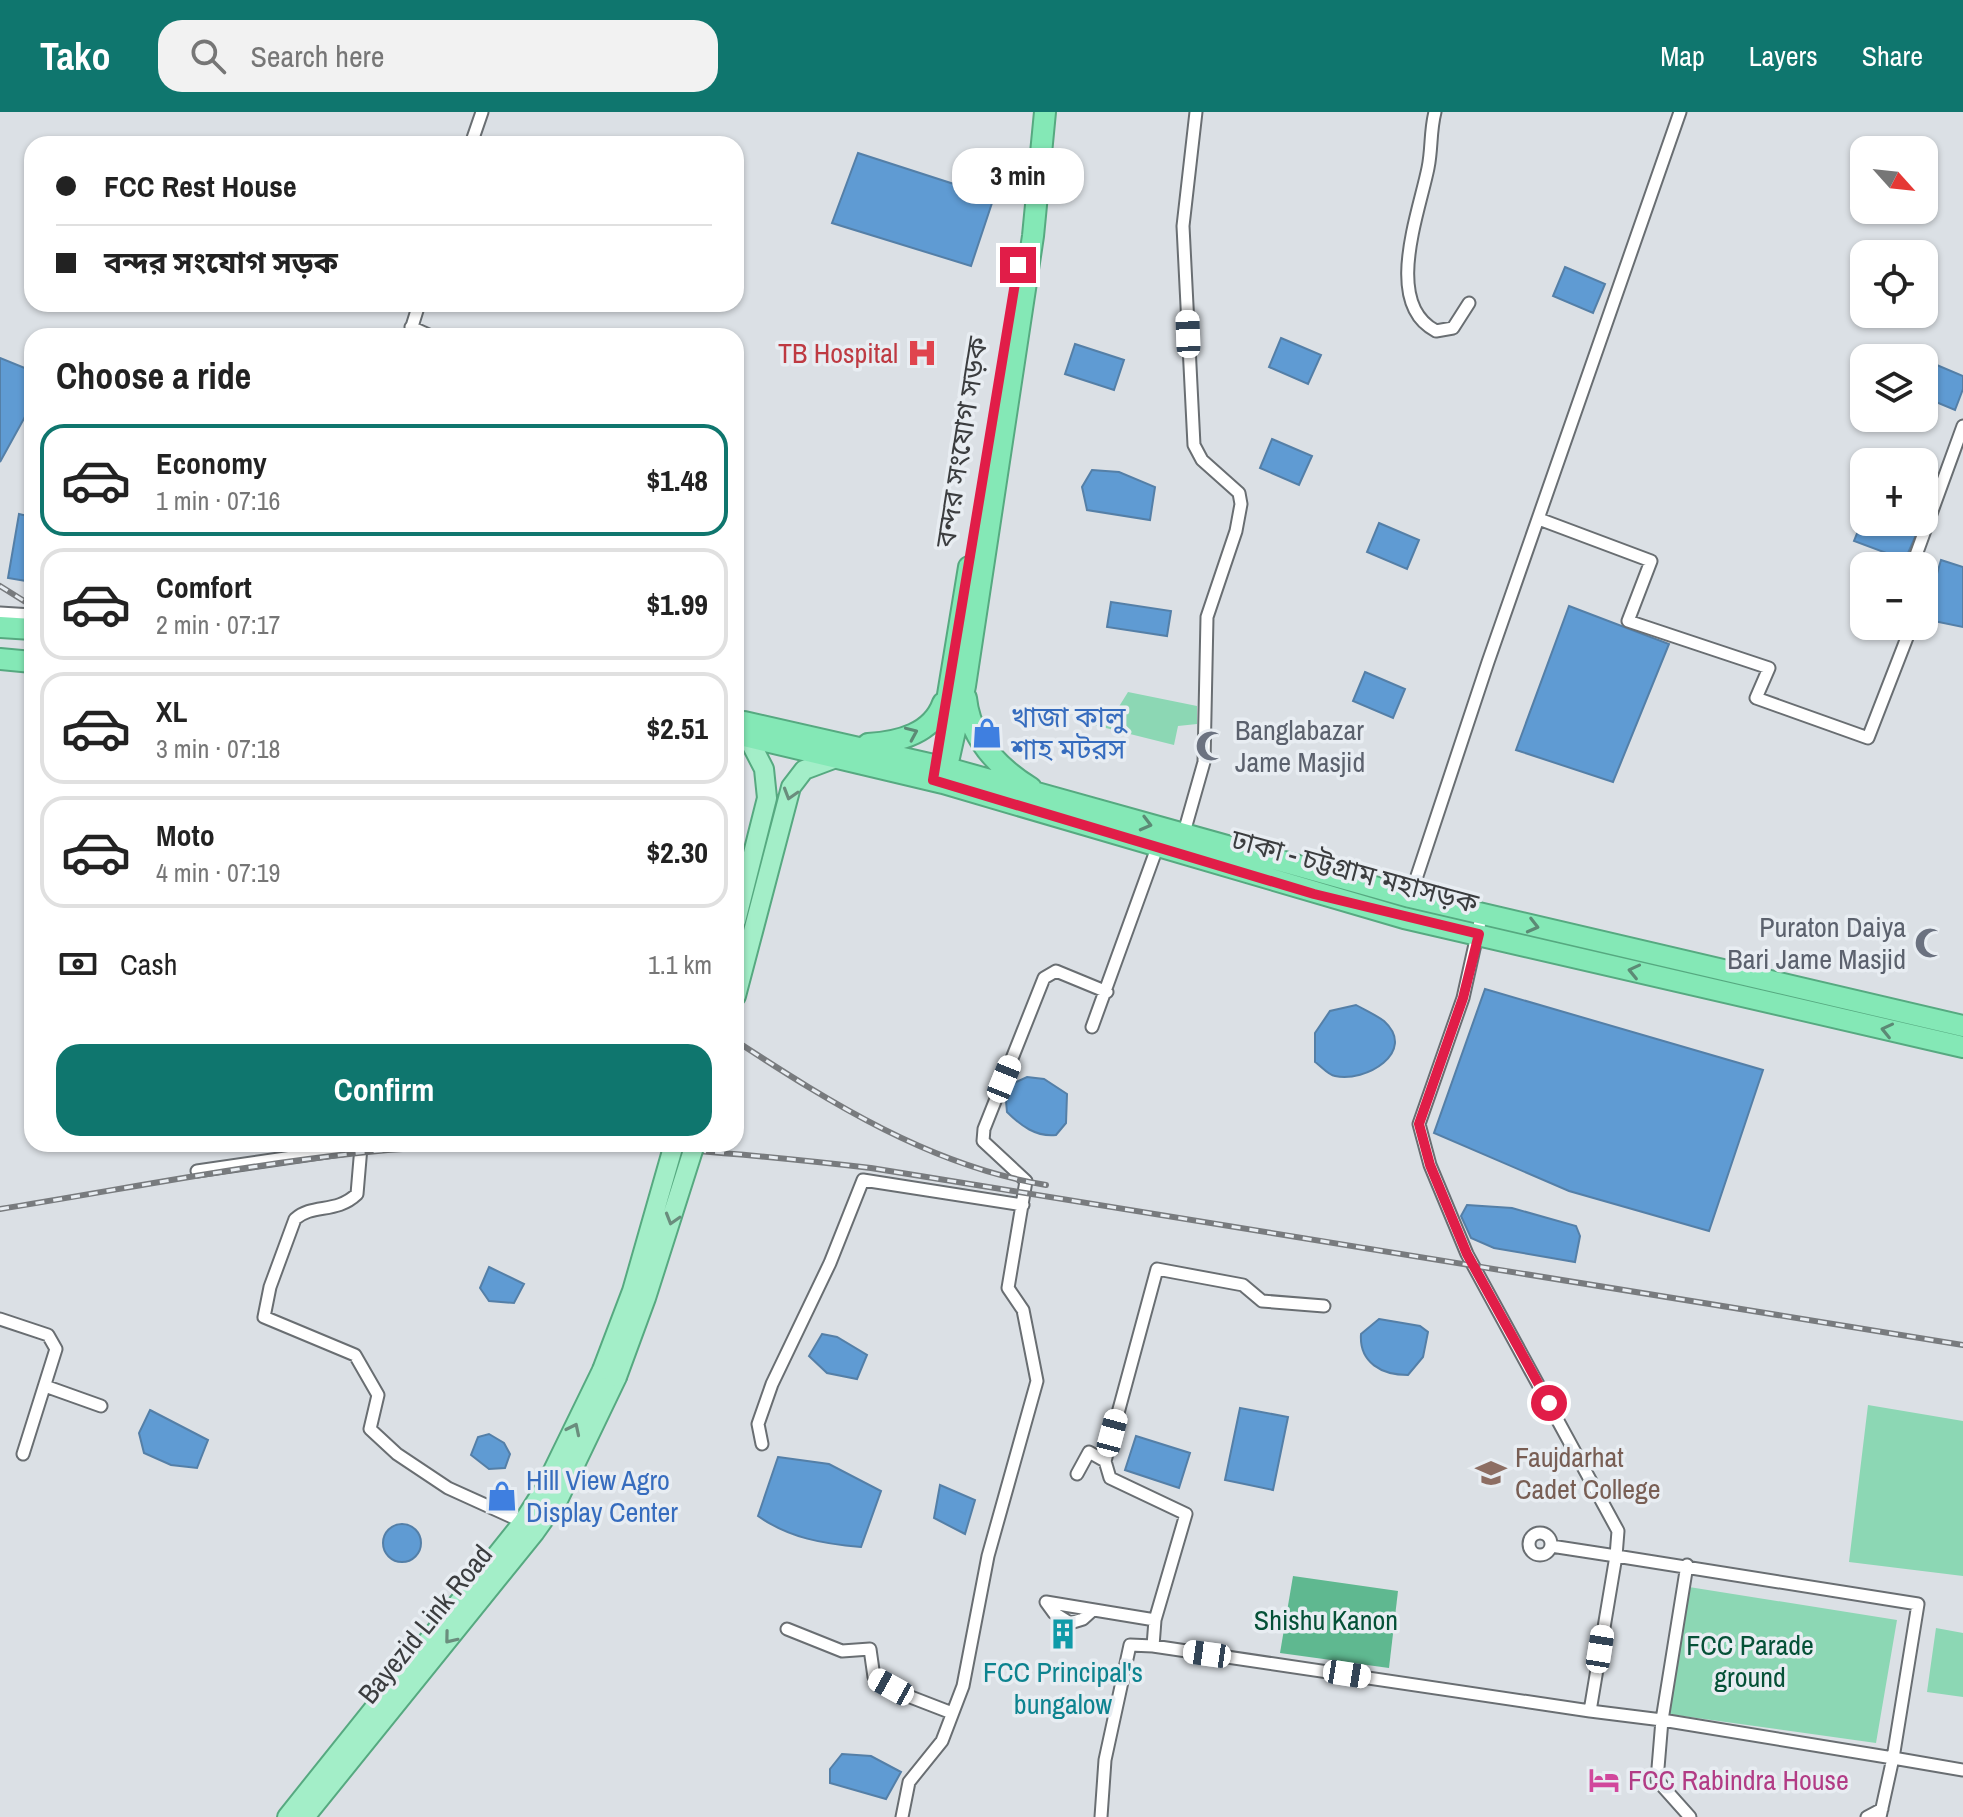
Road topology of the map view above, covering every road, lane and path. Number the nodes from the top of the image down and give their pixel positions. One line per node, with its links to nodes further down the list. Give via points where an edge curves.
1 (482, 112): 7 (street)
2 (1035, 112): 19 (highway, বন্দর সংযোগ সড়ক, via 1023,235)
3 (1045, 112): 19 (highway, বন্দর সংযোগ সড়ক, via 1033,236)
4 (1196, 112): 25 (street, via 1183,226 1193,433 1202,460 1239,493 1241,504 1207,617 1204,762)
5 (1435, 112): 8 (street, via 1406,286 1414,310 1436,331 1453,328)
6 (1680, 112): 10 (street)
7 (474, 136)
8 (1469, 303)
9 (1963, 426): 11 (street)
10 (1539, 519): 16 (street, via 1651,561 1628,621 1769,668 1756,698 1868,738); 28 (street)
11 (1917, 552)
12 (0, 613): 13 (street)
13 (24, 614)
14 (0, 627): 15 (highway)
15 (24, 628)
16 (1906, 640)
17 (0, 659): 18 (highway)
18 (24, 661)
19 (958, 685): 22 (highway, one-way to 19, via 888,742 933,723); 23 (highway, বন্দর সংযোগ সড়ক); 24 (highway, via 983,746 1019,781)
20 (744, 731): 22 (highway, ঢাকা - চট্টগ্রাম মহাসড়ক)
21 (744, 736): 27 (main road, via 762,761 767,798)
22 (842, 752): 23 (highway, ঢাকা - চট্টগ্রাম মহাসড়ক); 30 (main road, one-way to 30, via 796,778)
23 (940, 774): 24 (highway, ঢাকা - চট্টগ্রাম মহাসড়ক); 26 (highway, ঢাকা - চট্টগ্রাম মহাসড়ক)
24 (1048, 799): 25 (highway, ঢাকা - চট্টগ্রাম মহাসড়ক, one-way to 25)
25 (1183, 836): 28 (highway, ঢাকা - চট্টগ্রাম মহাসড়ক)
26 (1158, 845): 29 (highway, ঢাকা - চট্টগ্রাম মহাসড়ক, via 1314,894); 31 (street)
27 (744, 893)
28 (1410, 897): 29 (highway, ঢাকা - চট্টগ্রাম মহাসড়ক)
29 (1481, 924): 32 (highway, ঢাকা - চট্টগ্রাম মহাসড়ক, one-way to 32); 34 (highway, ঢাকা - চট্টগ্রাম মহাসড়ক, one-way to 29); 52 (street, via 1463,998 1419,1124 1467,1254 1618,1531)
30 (744, 966)
31 (1107, 992): 33 (street); 40 (street, via 1056,971 1044,978 989,1115 983,1141 1026,1181)
32 (1963, 1025)
33 (1092, 1027)
34 (1963, 1047)
35 (327, 1152): 39 (street)
36 (361, 1152): 50 (street, via 357,1194 335,1208 303,1211 295,1219 264,1317 355,1355 378,1395 370,1429 448,1488)
37 (672, 1152): 43 (main road, Bayezid Link Road, bridge)
38 (692, 1152): 43 (main road, Bayezid Link Road, one-way to 43, bridge)
39 (197, 1171)
40 (1023, 1205): 46 (street, via 863,1180 772,1384 758,1424); 59 (street, via 1008,1288 1023,1310 1037,1381 988,1556 963,1686)
41 (1324, 1306): 48 (street, via 1262,1301 1243,1285 1157,1269)
42 (0, 1319): 44 (street, via 48,1335 56,1349)
43 (610, 1374): 50 (main road, Bayezid Link Road, one-way to 43); 65 (main road, Bayezid Link Road, one-way to 65, via 559,1498)
44 (45, 1386): 45 (street); 47 (street)
45 (101, 1406)
46 (762, 1444)
47 (23, 1454)
48 (1105, 1461): 49 (street, via 1086,1449); 55 (street, via 1110,1478 1186,1514)
49 (1077, 1474)
50 (523, 1522): 64 (main road, Bayezid Link Road)
51 (1551, 1546): 52 (street)
52 (1616, 1556): 53 (street); 58 (street)
53 (1687, 1565): 60 (street); 61 (street, via 1918,1604)
54 (1093, 1610): 55 (street)
55 (1155, 1620): 57 (street)
56 (787, 1629): 59 (street, via 842,1651 870,1649 874,1677)
57 (1153, 1646): 58 (street); 67 (street, via 1130,1645 1105,1760)
58 (1590, 1711): 60 (street)
59 (952, 1713): 66 (street, via 942,1741 909,1782)
60 (1662, 1720): 61 (street); 68 (street, via 1657,1780)
61 (1893, 1758): 62 (street); 63 (street)
62 (1963, 1770)
63 (1881, 1813): 69 (street)
64 (287, 1817)
65 (305, 1817)
66 (902, 1817)
67 (1101, 1817)
68 (1690, 1817)
69 (1867, 1817)

